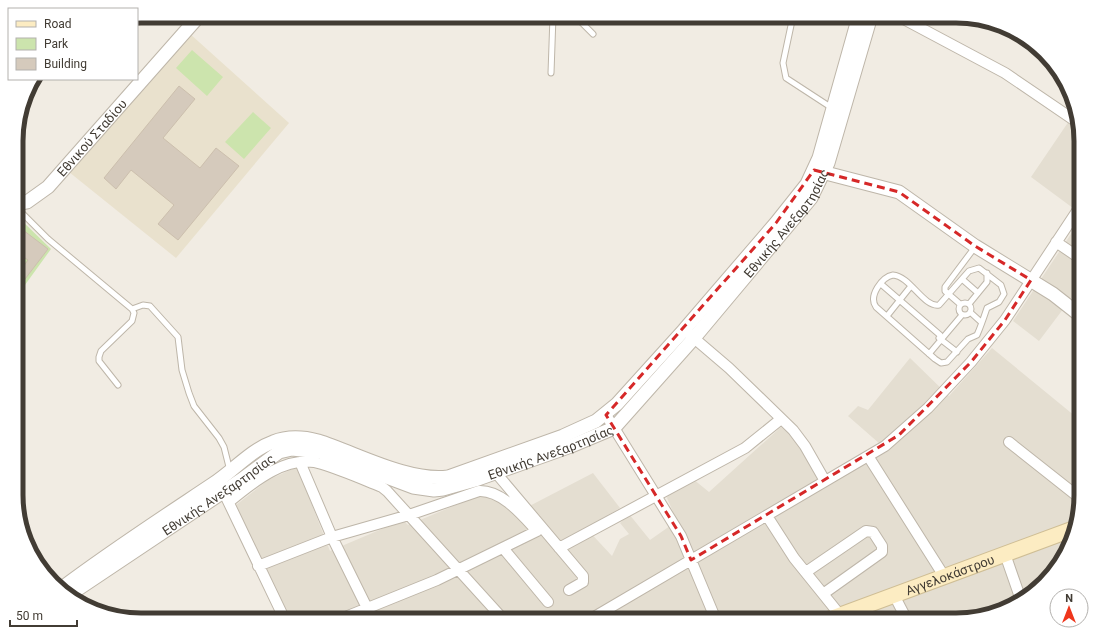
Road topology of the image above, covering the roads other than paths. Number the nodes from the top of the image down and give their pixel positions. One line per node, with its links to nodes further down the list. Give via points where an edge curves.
1 (193, 23): 13 (street, Εθνικού Σταδίου, via 48,186 31,200)
2 (553, 23): 9 (lane)
3 (582, 23): 8 (lane)
4 (792, 23): 10 (lane, via 783,63 786,78)
5 (857, 23): 10 (street, Εθνικής Ανεξαρτησίας)
6 (870, 23): 12 (street, Εθνικής Ανεξαρτησίας)
7 (911, 23): 11 (street, via 1009,76)
8 (593, 34)
9 (551, 73)
10 (832, 109): 12 (street, Εθνικής Ανεξαρτησίας)
11 (1072, 118)
12 (820, 171): 17 (street, via 899,192); 37 (street, Εθνικής Ανεξαρτησίας); 39 (street, Εθνικής Ανεξαρτησίας, via 811,198)
13 (23, 202)
14 (23, 214): 31 (lane)
15 (1074, 215): 16 (street)
16 (1056, 242): 18 (street); 21 (street)
17 (975, 246): 21 (street); 27 (lane, via 945,287)
18 (1074, 254)
19 (987, 273): 20 (lane, via 976,268); 22 (lane); 23 (lane)
20 (962, 279): 26 (lane); 27 (lane)
21 (1031, 280): 32 (street); 47 (street, via 1005,320 928,408 889,443)
22 (996, 281): 23 (lane); 36 (lane, via 1003,287 1004,294 999,302 987,308)
23 (987, 282): 26 (lane)
24 (881, 284): 25 (lane, via 887,277 894,275 900,276); 28 (lane); 35 (lane, via 873,295 873,301)
25 (911, 286): 27 (lane, via 935,306 941,304); 28 (lane)
26 (978, 293): 30 (lane)
27 (949, 295): 29 (lane)
28 (899, 301): 35 (lane); 38 (lane, via 938,338)
29 (960, 304): 30 (lane); 34 (lane)
30 (969, 304): 33 (lane)
31 (132, 309): 42 (lane, via 132,321 101,351 99,357 99,361); 50 (lane, via 143,305 150,306 178,337 182,370 194,406 224,447)
32 (1074, 310)
33 (970, 312): 34 (lane, via 965,316); 36 (lane)
34 (960, 314): 38 (lane)
35 (886, 316): 41 (lane)
36 (981, 322): 40 (lane, via 978,335 968,339)
37 (684, 330): 39 (street); 43 (street, Εθνικής Ανεξαρτησίας)
38 (941, 337): 40 (lane); 41 (lane)
39 (694, 338): 44 (street); 45 (street, Εθνικής Ανεξαρτησίας)
40 (957, 352): 41 (lane, via 944,363 938,362)
41 (929, 354)
42 (118, 385)
43 (606, 415): 45 (street); 49 (street, Εθνικής Ανεξαρτησίας)
44 (781, 419): 51 (street, via 801,439); 54 (street, via 745,448)
45 (614, 428): 49 (street, Εθνικής Ανεξαρτησίας, via 572,446); 54 (street)
46 (1009, 442): 53 (street)
47 (868, 456): 51 (street); 66 (street)
48 (300, 462): 52 (street); 55 (street, via 321,463 382,487); 58 (street)
49 (492, 468): 50 (street, Εθνικής Ανεξαρτησίας, via 448,477 425,478 318,441 296,438 272,442); 52 (street, Εθνικής Ανεξαρτησίας, via 444,490 424,490 320,452 292,449 279,452); 60 (street)
50 (230, 471): 52 (street, Εθνικής Ανεξαρτησίας)
51 (824, 481): 56 (street)
52 (222, 492): 63 (street); 67 (street, Εθνικής Ανεξαρτησίας, via 104,557); 69 (street, Εθνικής Ανεξαρτησίας)
53 (1074, 493)
54 (656, 497): 60 (street); 62 (street, via 680,536)
55 (409, 516): 58 (street); 59 (street, via 479,491 491,492 537,531); 64 (street)
56 (767, 516): 62 (street); 65 (street)
57 (1069, 530): 61 (main road, Αγγελοκάστρου)
58 (332, 537): 63 (street); 74 (street)
59 (503, 548): 64 (street); 73 (street)
60 (559, 548): 68 (street, via 584,578 583,582)
61 (1005, 554): 66 (main road, Αγγελοκάστρου); 71 (street)
62 (691, 560): 79 (street); 80 (street)
63 (258, 566): 75 (street)
64 (458, 570): 74 (street); 78 (street)
65 (806, 572): 70 (street); 70 (street, via 866,531 873,532 882,546 882,552)
66 (944, 576): 72 (main road, Αγγελοκάστρου)
67 (65, 586)
68 (569, 590)
69 (73, 591)
70 (823, 594): 81 (street)
71 (1020, 594)
72 (894, 595): 82 (main road, Αγγελοκάστρου); 83 (street)
73 (548, 602)
74 (367, 609): 76 (street); 77 (street)
75 (282, 613)
76 (356, 613)
77 (369, 613)
78 (498, 613)
79 (601, 613)
80 (713, 613)
81 (831, 613)
82 (859, 613)
83 (903, 613)

